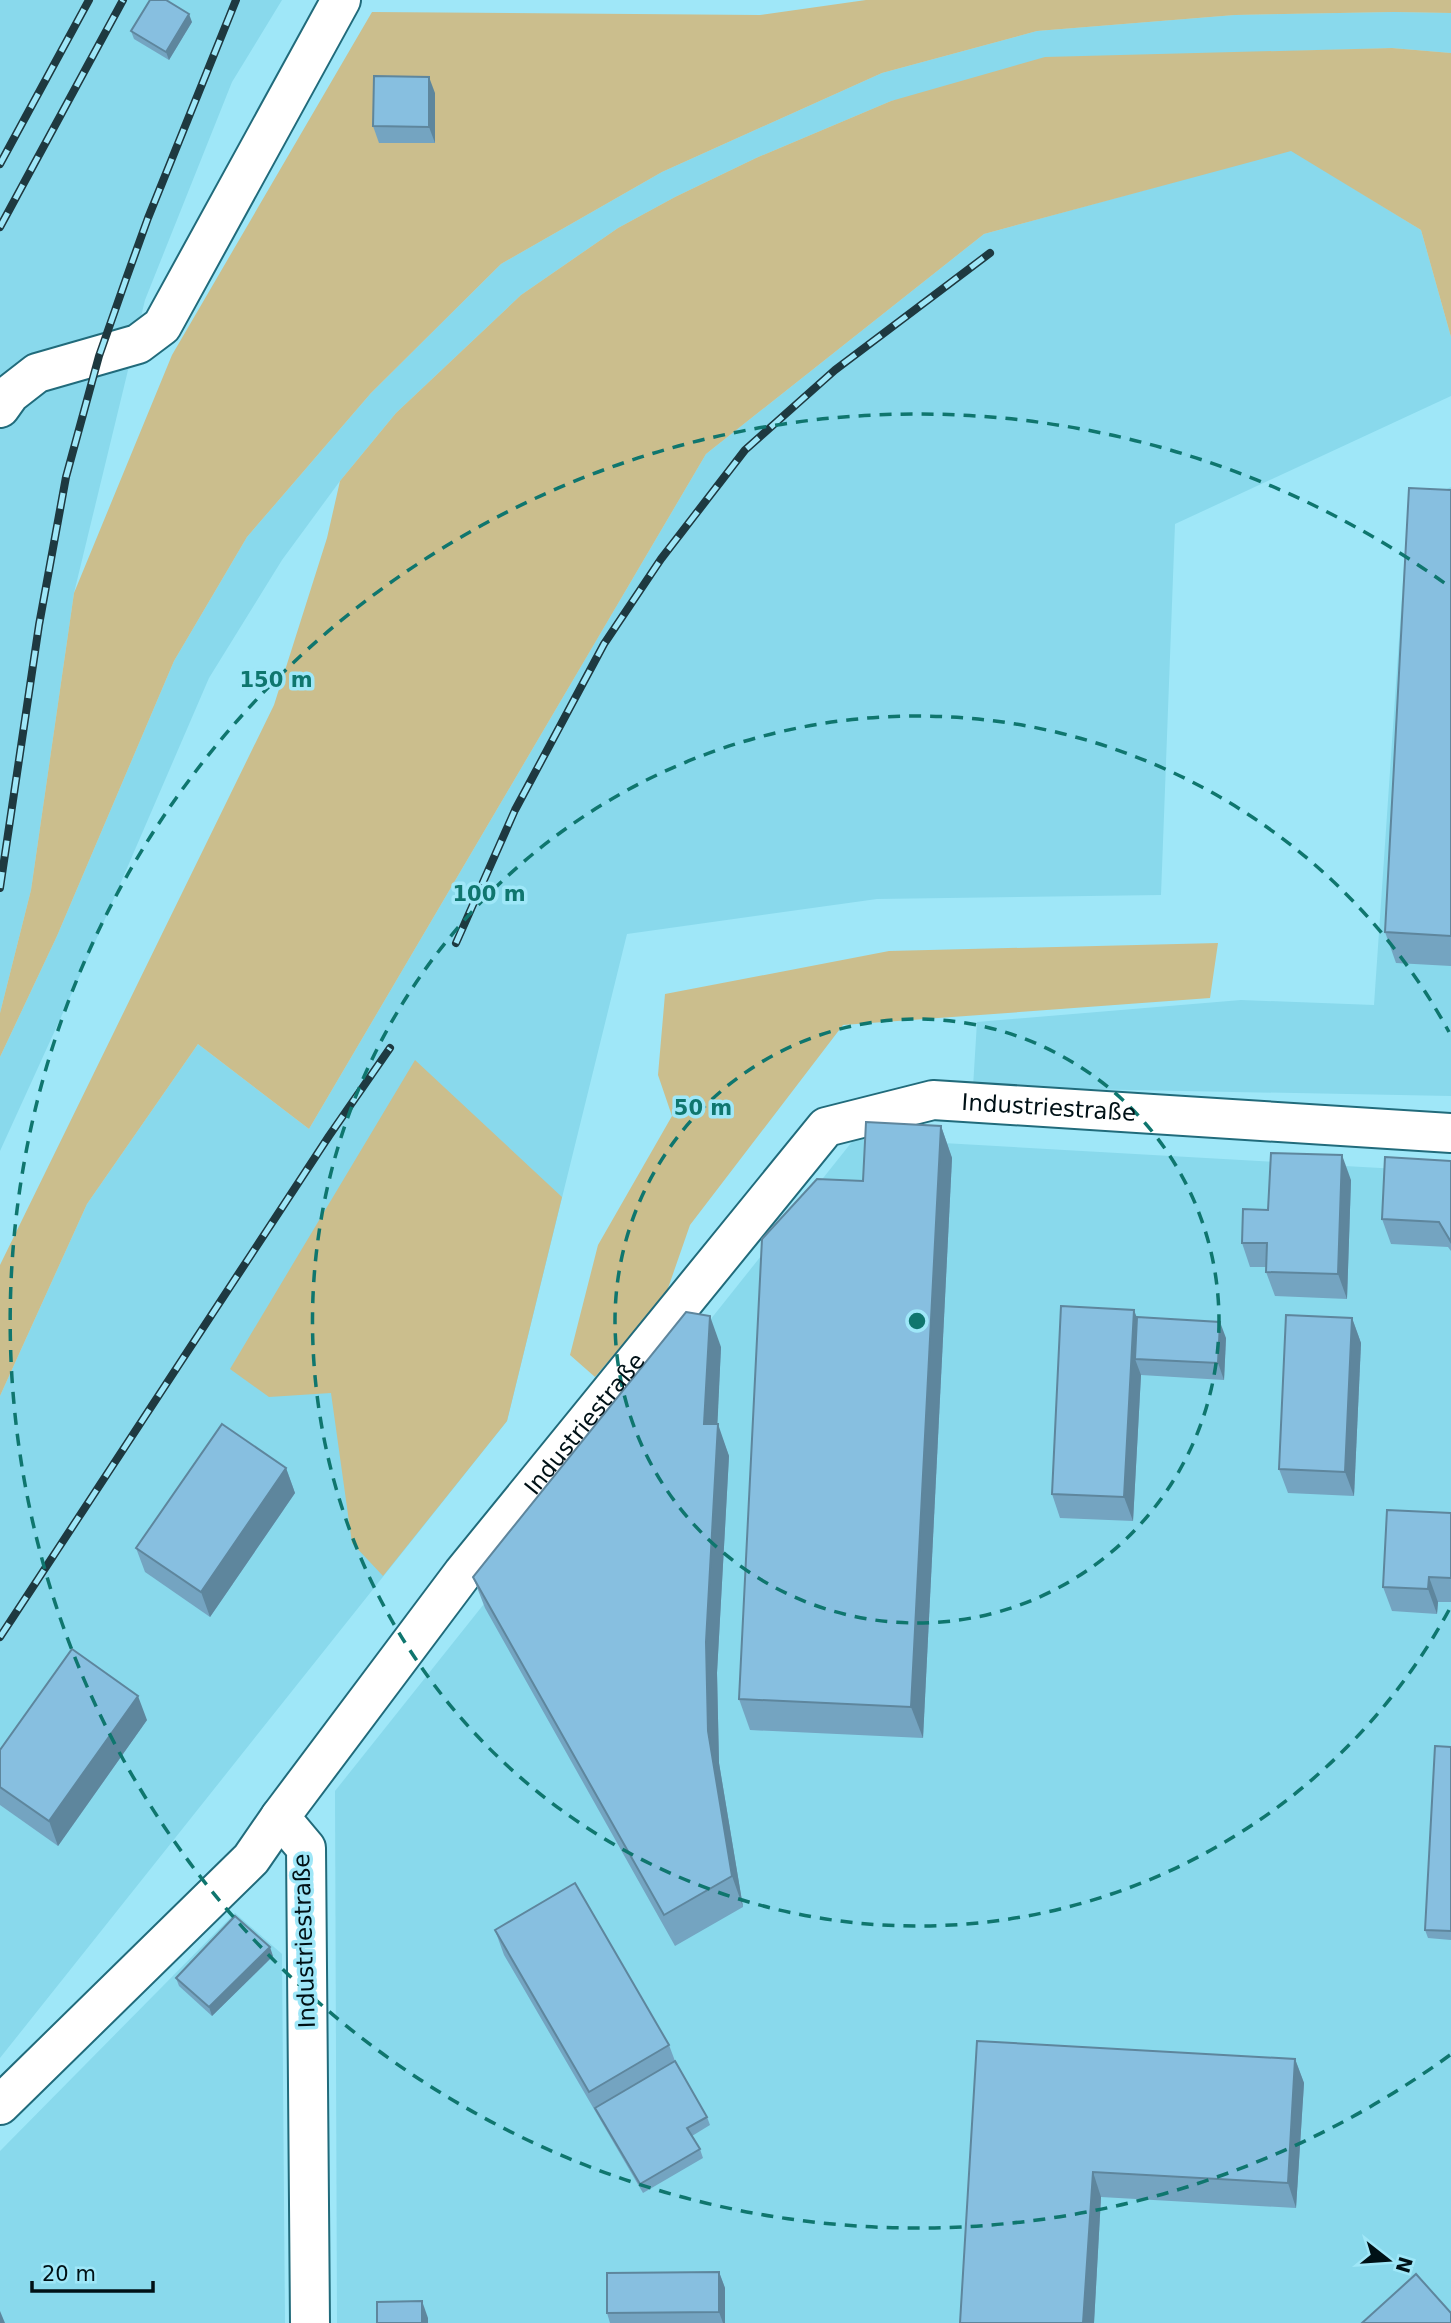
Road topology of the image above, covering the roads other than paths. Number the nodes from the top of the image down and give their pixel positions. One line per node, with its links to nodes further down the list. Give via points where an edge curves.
1 (341, 0): 2 (street, via 162,326 138,344 37,373)
2 (0, 408)
3 (1451, 1133): 4 (street, Industriestraße, via 933,1100 826,1127 463,1573)
4 (280, 1817): 5 (street, via 251,1859); 6 (street, Industriestraße, via 306,1848)
5 (0, 2105)
6 (310, 2323)

